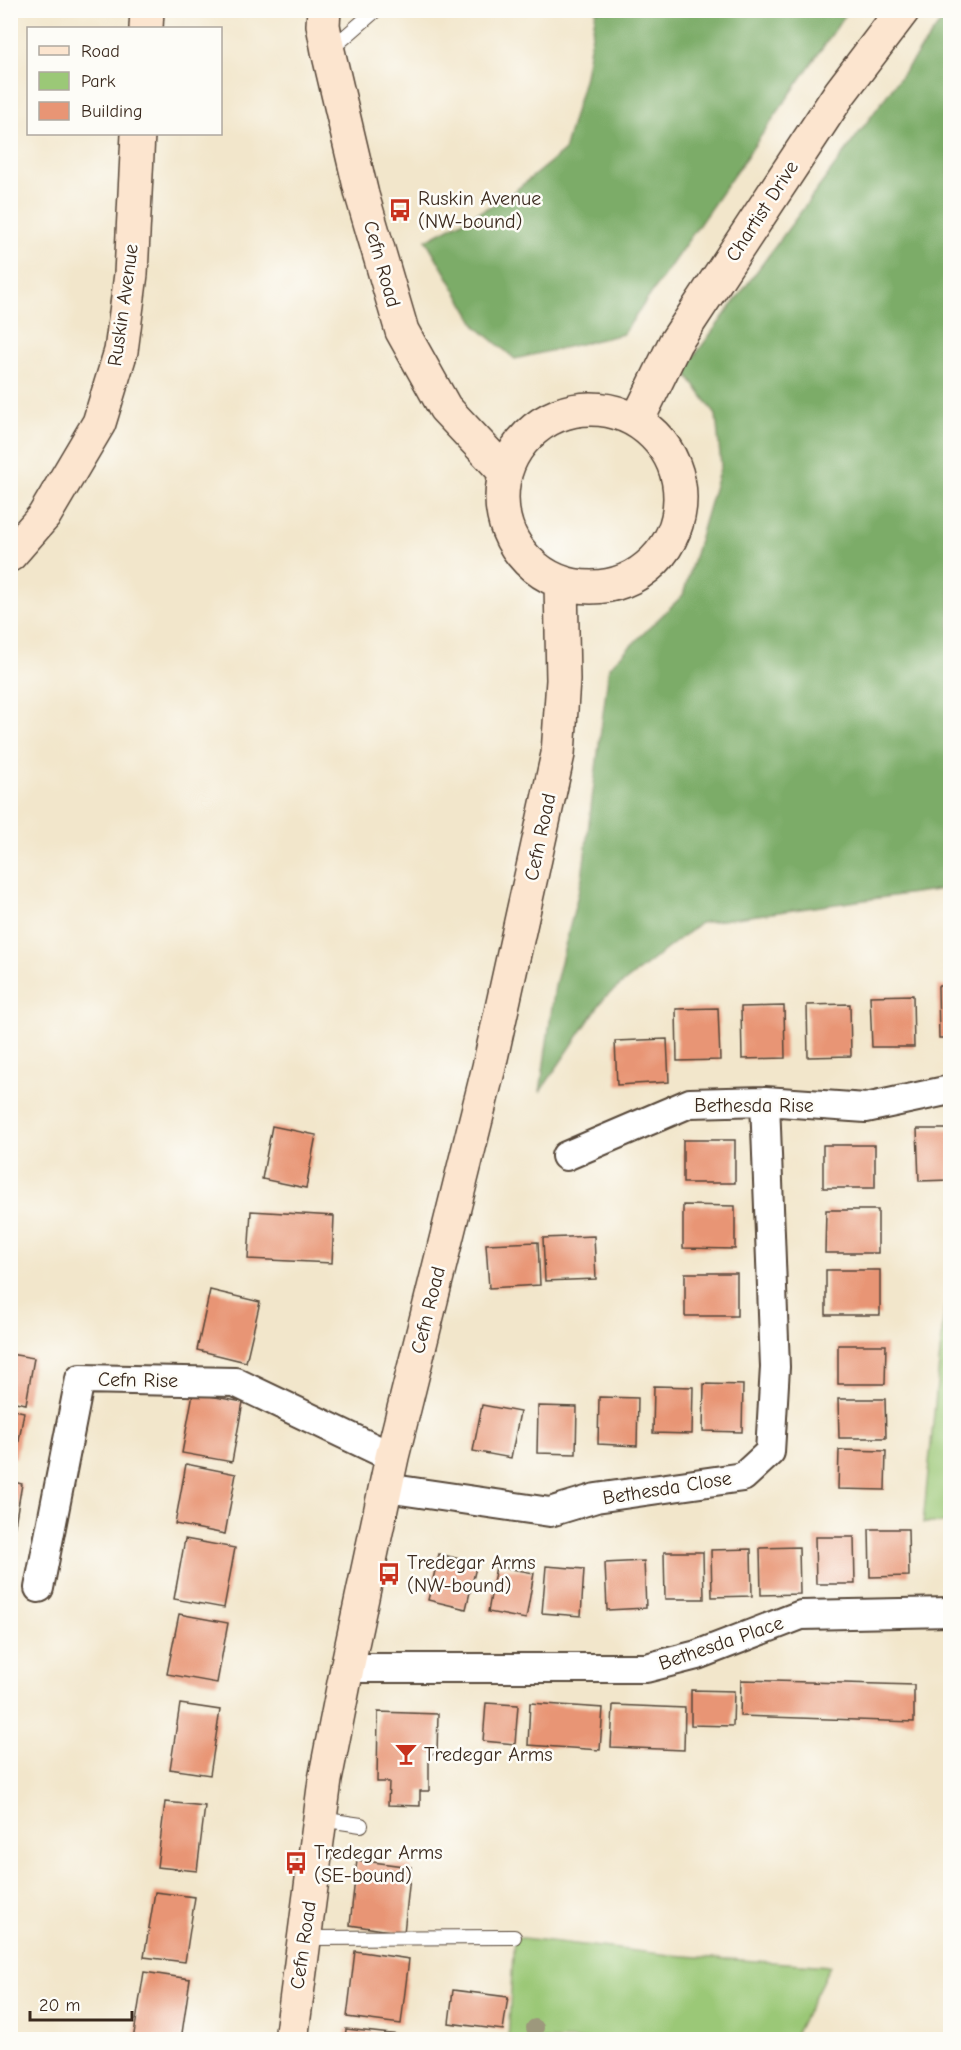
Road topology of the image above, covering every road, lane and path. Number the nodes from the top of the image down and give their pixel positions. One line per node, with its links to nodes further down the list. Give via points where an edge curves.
1 (147, 10): 5 (main road)
2 (376, 10): 4 (lane)
3 (903, 10): 7 (main road, Chartist Drive, via 840,93 675,343)
4 (322, 24): 8 (main road, Cefn Road, via 362,195 402,331 446,408)
5 (146, 27)
6 (138, 135): 9 (main road, Ruskin Avenue, via 131,274 122,351 99,423 44,516)
7 (637, 421): 8 (main road, via 606,410 559,414 538,426 515,450); 10 (main road, via 664,445 681,486 676,528 660,557 623,583 595,588)
8 (506, 472): 10 (main road, via 502,504 508,532 522,556)
9 (10, 555)
10 (561, 583): 14 (main road, Cefn Road, via 563,680 558,754 489,1067)
11 (951, 1090): 12 (street, Bethesda Rise, via 866,1108)
12 (765, 1101): 13 (street, Bethesda Rise, via 690,1103); 14 (street, Bethesda Close, via 775,1367 770,1452 743,1477 596,1498 550,1512)
13 (566, 1156)
14 (389, 1473): 15 (street, Cefn Rise, via 235,1382 80,1379); 17 (main road, Cefn Road)
15 (39, 1588)
16 (951, 1612): 17 (street, Bethesda Place, via 801,1615 697,1655 646,1668)
17 (347, 1668): 18 (main road, Cefn Road)
18 (320, 1819): 19 (lane); 21 (main road, Cefn Road)
19 (361, 1825)
20 (514, 1937): 21 (lane)
21 (304, 1938): 22 (main road, Cefn Road)
22 (291, 2040)

